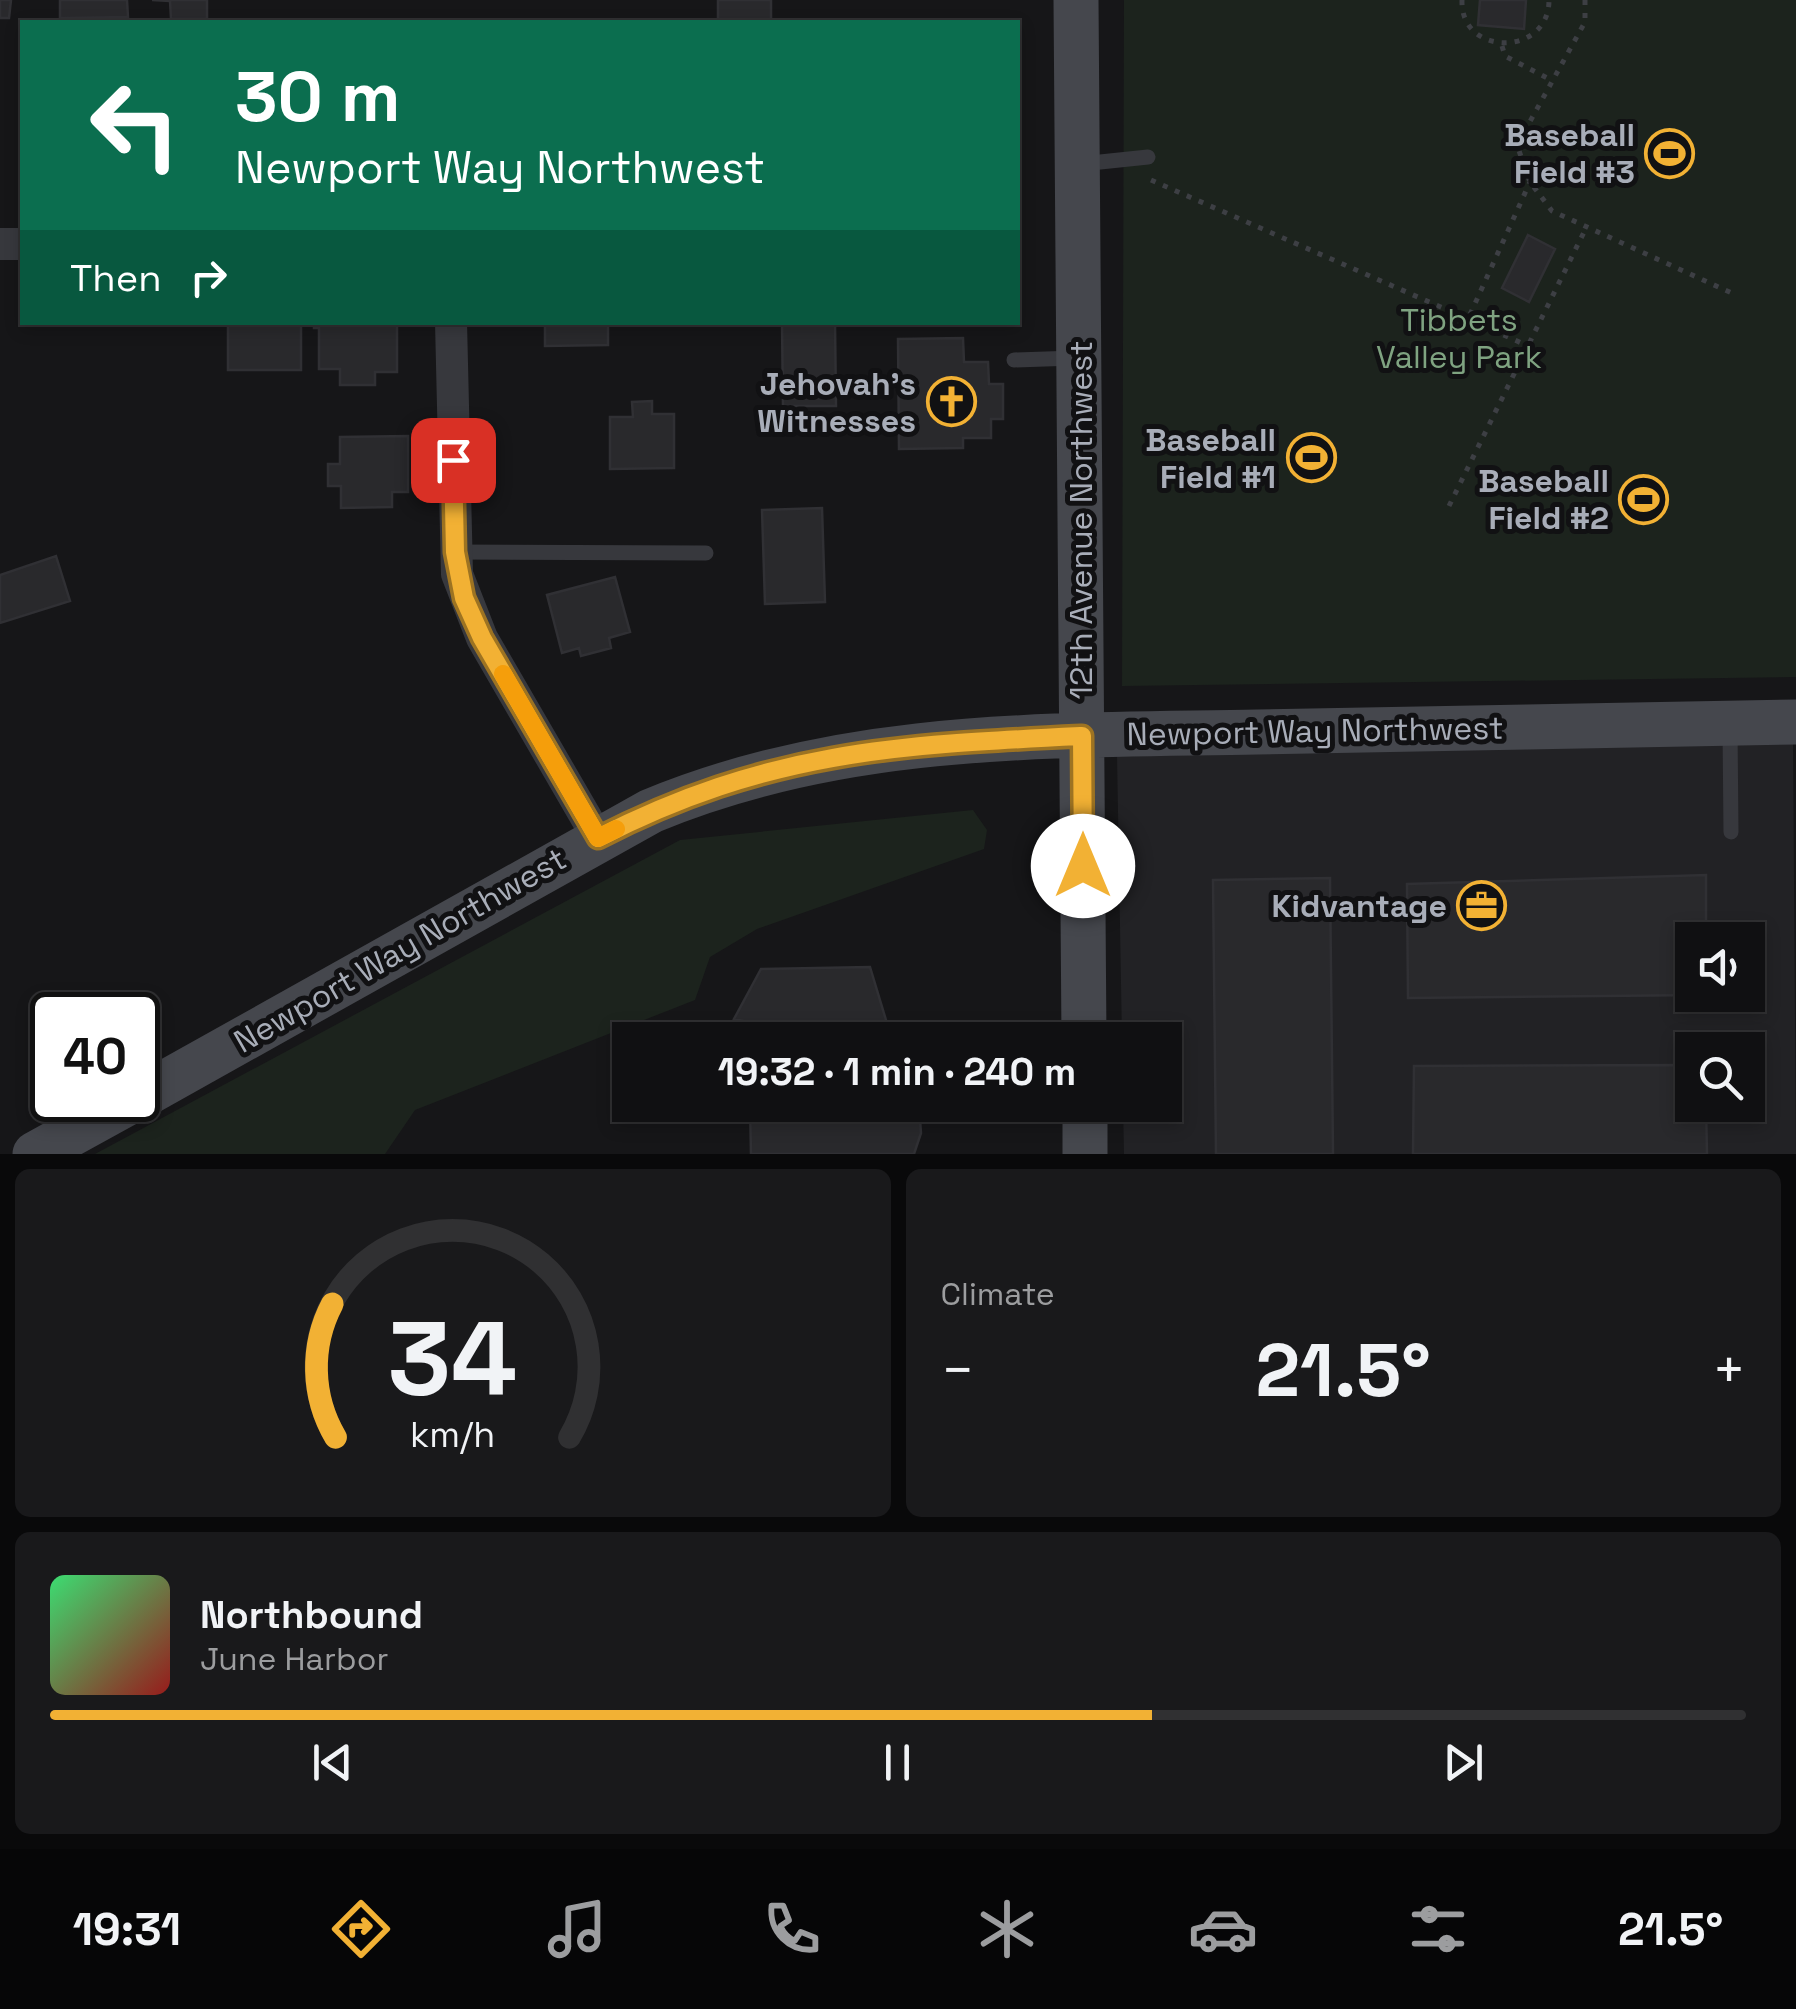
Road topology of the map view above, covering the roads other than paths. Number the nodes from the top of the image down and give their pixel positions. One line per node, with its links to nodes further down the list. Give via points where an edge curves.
1 (1076, 0): 3 (street, 12th Avenue Northwest)
2 (1148, 157): 3 (lane)
3 (1077, 164): 5 (street, 12th Avenue Northwest)
4 (451, 325): 7 (street)
5 (1080, 358): 6 (lane); 11 (street, 12th Avenue Northwest)
6 (1014, 360)
7 (455, 552): 8 (lane); 13 (street, via 464,598 482,638)
8 (706, 553)
9 (1796, 722): 10 (street, Newport Way Northwest)
10 (1730, 723): 11 (street, Newport Way Northwest); 12 (lane)
11 (1082, 736): 13 (street, Newport Way Northwest, via 802,761 686,796); 14 (street, 12th Avenue Northwest)
12 (1731, 832)
13 (598, 838): 15 (street, Newport Way Northwest)
14 (1084, 1022)
15 (160, 1085)
16 (93, 1122): 18 (street, Newport Way Northwest)
17 (1084, 1122): 19 (street)
18 (34, 1154)
19 (1085, 1154)

